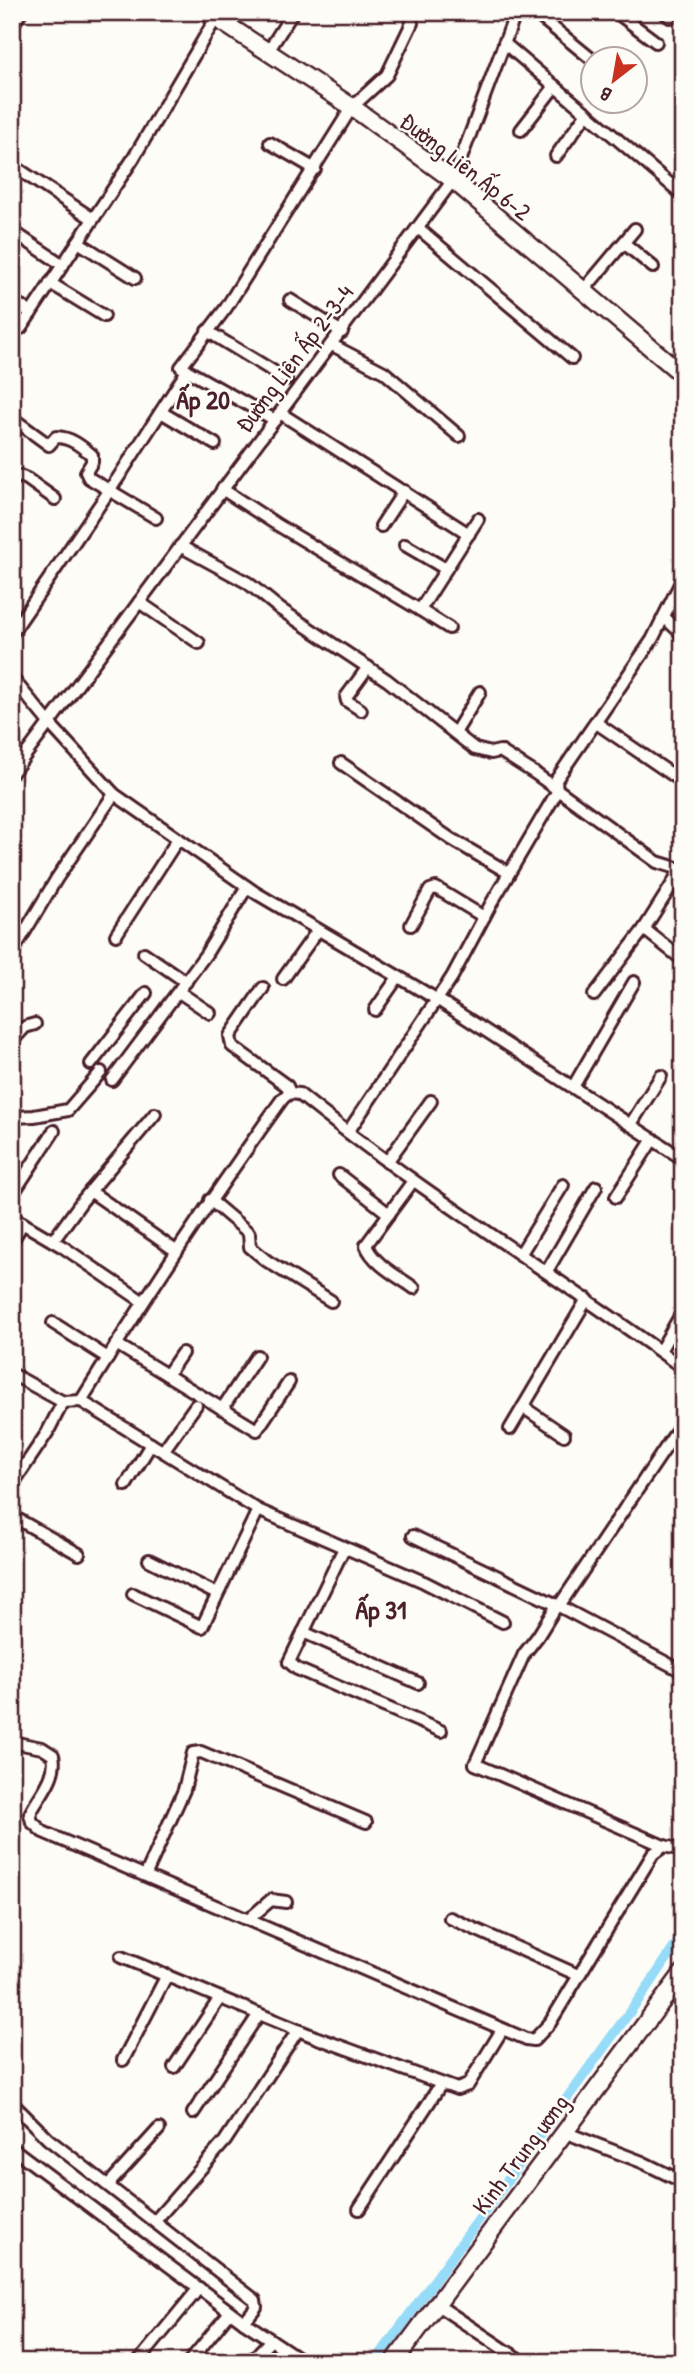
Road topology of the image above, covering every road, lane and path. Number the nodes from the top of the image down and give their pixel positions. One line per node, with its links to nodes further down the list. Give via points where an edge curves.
1 (21, 12): 8 (street)
2 (293, 12): 12 (street)
3 (516, 12): 10 (street, Đường Liên Ấp 2-3-4)
4 (534, 12): 11 (street)
5 (616, 12): 9 (street)
6 (211, 15): 12 (street, Đường Liên Ấp 6-2); 25 (street, via 133,159)
7 (412, 23): 14 (street, via 387,75)
8 (12, 26)
9 (656, 42)
10 (504, 43): 13 (street); 23 (street, Đường Liên Ấp 2-3-4)
11 (580, 50)
12 (267, 53): 14 (street, Đường Liên Ấp 6-2)
13 (555, 86): 15 (street); 18 (street)
14 (352, 107): 22 (street); 23 (street, Đường Liên Ấp 6-2)
15 (580, 107)
16 (585, 116): 20 (street)
17 (591, 116): 24 (street)
18 (521, 130)
19 (270, 143): 22 (street)
20 (556, 156)
21 (13, 168): 25 (street)
22 (315, 169): 41 (street)
23 (453, 180): 26 (street, Đường Liên Ấp 2-3-4); 35 (street, Đường Liên Ấp 6-2)
24 (683, 195)
25 (93, 219): 29 (street)
26 (418, 228): 42 (street, Đường Liên Ấp 2-3-4); 44 (street)
27 (635, 229): 30 (street)
28 (12, 232): 31 (street)
29 (78, 242): 31 (street); 33 (street)
30 (624, 243): 32 (street); 35 (street)
31 (63, 265): 34 (street)
32 (653, 267)
33 (135, 278)
34 (50, 283): 38 (street); 39 (street)
35 (583, 291): 46 (street, Đường Liên Ấp 6-2)
36 (12, 300): 38 (street)
37 (290, 300): 42 (street)
38 (30, 313): 40 (street)
39 (104, 316)
40 (21, 328)
41 (207, 331): 45 (street, via 181,367); 47 (street)
42 (342, 332): 43 (street, Đường Liên Ấp 2-3-4)
43 (332, 345): 49 (street, Đường Liên Ấp 2-3-4); 51 (street, via 384,372)
44 (572, 358)
45 (187, 371): 48 (street); 49 (street)
46 (681, 372)
47 (286, 379)
48 (161, 412): 52 (street); 55 (street)
49 (277, 417): 54 (street, Đường Liên Ấp 2-3-4); 56 (street)
50 (12, 418): 55 (street, via 49,445 56,437 65,437 79,445 92,455 86,472 89,478)
51 (459, 436)
52 (215, 444)
53 (12, 480): 57 (street, via 27,478)
54 (222, 489): 63 (street, Đường Liên Ấp 2-3-4); 67 (street)
55 (109, 490): 58 (street); 70 (street)
56 (404, 491): 60 (street); 61 (street)
57 (55, 499)
58 (156, 518)
59 (478, 519): 61 (street)
60 (381, 526)
61 (469, 534): 64 (street)
62 (405, 545): 64 (street)
63 (180, 546): 66 (street, Đường Liên Ấp 2-3-4); 73 (street, via 248,583)
64 (446, 569): 67 (street)
65 (683, 578): 68 (street)
66 (139, 602): 72 (street); 78 (street, Đường Liên Ấp 2-3-4)
67 (420, 610): 69 (street)
68 (664, 617): 71 (street); 77 (street)
69 (449, 628)
70 (12, 633)
71 (683, 635)
72 (200, 643)
73 (368, 667): 76 (street, via 346,698); 79 (street)
74 (12, 678): 78 (street)
75 (481, 692): 79 (street)
76 (361, 710)
77 (595, 722): 82 (street); 83 (street, via 556,780)
78 (50, 724): 81 (street, Đường Liên Ấp 2-3-4); 84 (street)
79 (455, 733): 83 (street, via 475,749 500,751)
80 (341, 763): 87 (street)
81 (12, 773)
82 (683, 782)
83 (557, 792): 86 (street, via 657,862); 87 (street)
84 (114, 794): 85 (street); 94 (street)
85 (178, 839): 88 (street); 93 (street)
86 (681, 870): 91 (street)
87 (509, 873): 89 (street)
88 (247, 887): 92 (street); 99 (street)
89 (484, 917): 90 (street, via 436,888 430,890); 105 (street)
90 (411, 925)
91 (644, 929): 96 (street); 104 (street)
92 (318, 930): 97 (street); 98 (street)
93 (116, 935)
94 (12, 953)
95 (144, 953): 99 (street)
96 (683, 960)
97 (398, 977): 105 (street); 106 (street)
98 (283, 979)
99 (186, 982): 102 (street)
100 (634, 982): 114 (street)
101 (263, 988): 115 (street, via 230,1037 232,1046 287,1086)
102 (179, 992): 107 (street); 113 (street)
103 (146, 993): 110 (street)
104 (594, 995)
105 (437, 1000): 114 (street); 121 (street)
106 (375, 1010)
107 (210, 1013)
108 (35, 1024): 109 (street, via 25,1027)
109 (12, 1041)
110 (91, 1064)
111 (101, 1072): 118 (street, via 68,1110)
112 (661, 1076): 119 (street)
113 (112, 1080)
114 (573, 1087): 119 (street)
115 (290, 1093): 121 (street, via 299,1094); 132 (street)
116 (431, 1101): 124 (street)
117 (155, 1114): 129 (street)
118 (14, 1117)
119 (631, 1124): 122 (street)
120 (54, 1131): 130 (street)
121 (348, 1132): 124 (street)
122 (653, 1139): 123 (street); 131 (street)
123 (683, 1159)
124 (387, 1162): 126 (street)
125 (339, 1175): 133 (street)
126 (413, 1181): 133 (street); 139 (street)
127 (563, 1185): 139 (street)
128 (596, 1187): 140 (street)
129 (90, 1192): 137 (street); 138 (street)
130 (12, 1195)
131 (615, 1197)
132 (211, 1200): 138 (street); 144 (street, via 249,1233 250,1247)
133 (389, 1214): 141 (street, via 366,1245 368,1251)
134 (12, 1217): 135 (street)
135 (23, 1223): 136 (street); 137 (street)
136 (12, 1241)
137 (53, 1241): 143 (street)
138 (176, 1251): 143 (street)
139 (521, 1253): 140 (street)
140 (547, 1271): 142 (street)
141 (414, 1289)
142 (587, 1299): 148 (street); 159 (street)
143 (142, 1301): 147 (street)
144 (331, 1301)
145 (683, 1311): 148 (street)
146 (52, 1323): 151 (street)
147 (116, 1344): 151 (street); 154 (street)
148 (660, 1351): 152 (street)
149 (182, 1353): 154 (street)
150 (257, 1356): 160 (street)
151 (107, 1358): 156 (street)
152 (683, 1368)
153 (12, 1374): 157 (street)
154 (167, 1376): 160 (street)
155 (289, 1382): 160 (street, via 257,1430)
156 (81, 1401): 157 (street); 164 (street)
157 (63, 1402): 166 (street)
158 (195, 1405): 165 (street)
159 (523, 1407): 162 (street); 163 (street)
160 (222, 1409)
161 (683, 1422): 176 (street)
162 (510, 1429)
163 (564, 1435)
164 (150, 1444): 165 (street); 167 (street)
165 (163, 1451): 168 (street)
166 (12, 1485)
167 (125, 1485)
168 (258, 1510): 171 (street); 175 (street)
169 (12, 1516): 172 (street)
170 (413, 1536): 176 (street)
171 (344, 1548): 177 (street); 178 (street)
172 (79, 1554)
173 (149, 1560): 175 (street)
174 (133, 1594): 175 (street, via 202,1627)
175 (217, 1594)
176 (558, 1605): 179 (street); 184 (street, via 524,1654 475,1765)
177 (503, 1622)
178 (303, 1632): 180 (street); 181 (street, via 289,1662 298,1669)
179 (678, 1669)
180 (418, 1683)
181 (441, 1731)
182 (12, 1742): 186 (street, via 42,1748 54,1759 50,1778 30,1814 32,1822 43,1832)
183 (366, 1822): 186 (street, via 201,1752 193,1753 184,1790)
184 (664, 1846): 185 (street); 193 (street, via 653,1854)
185 (682, 1849)
186 (146, 1874): 189 (street)
187 (286, 1902): 189 (street, via 271,1900)
188 (450, 1918): 193 (street)
189 (249, 1919): 197 (street)
190 (121, 1957): 192 (street)
191 (683, 1973): 204 (street, Kinh Trung ương)
192 (167, 1975): 194 (street); 198 (street)
193 (578, 1975): 197 (street, via 550,2023 534,2040)
194 (220, 1998): 195 (street); 199 (street)
195 (258, 2014): 196 (street); 202 (street)
196 (298, 2029): 200 (street); 209 (street, via 225,2141)
197 (502, 2030): 200 (street, via 468,2085 457,2089)
198 (123, 2060)
199 (174, 2067)
200 (441, 2084): 208 (street)
201 (12, 2103): 207 (street, via 48,2139)
202 (193, 2113)
203 (159, 2129): 207 (street)
204 (564, 2132): 206 (street); 211 (street, Kinh Trung ương)
205 (12, 2148): 210 (street)
206 (683, 2182)
207 (108, 2185): 209 (street)
208 (359, 2209)
209 (155, 2221): 213 (street, via 255,2300 256,2306)
210 (199, 2288): 212 (street); 215 (street)
211 (436, 2304): 219 (street, Kinh Trung ương); 220 (street)
212 (230, 2312): 213 (street); 216 (street)
213 (244, 2322): 214 (street)
214 (271, 2340): 217 (street); 218 (street)
215 (138, 2362)
216 (190, 2362)
217 (250, 2362)
218 (304, 2362)
219 (394, 2362)
220 (523, 2362)

